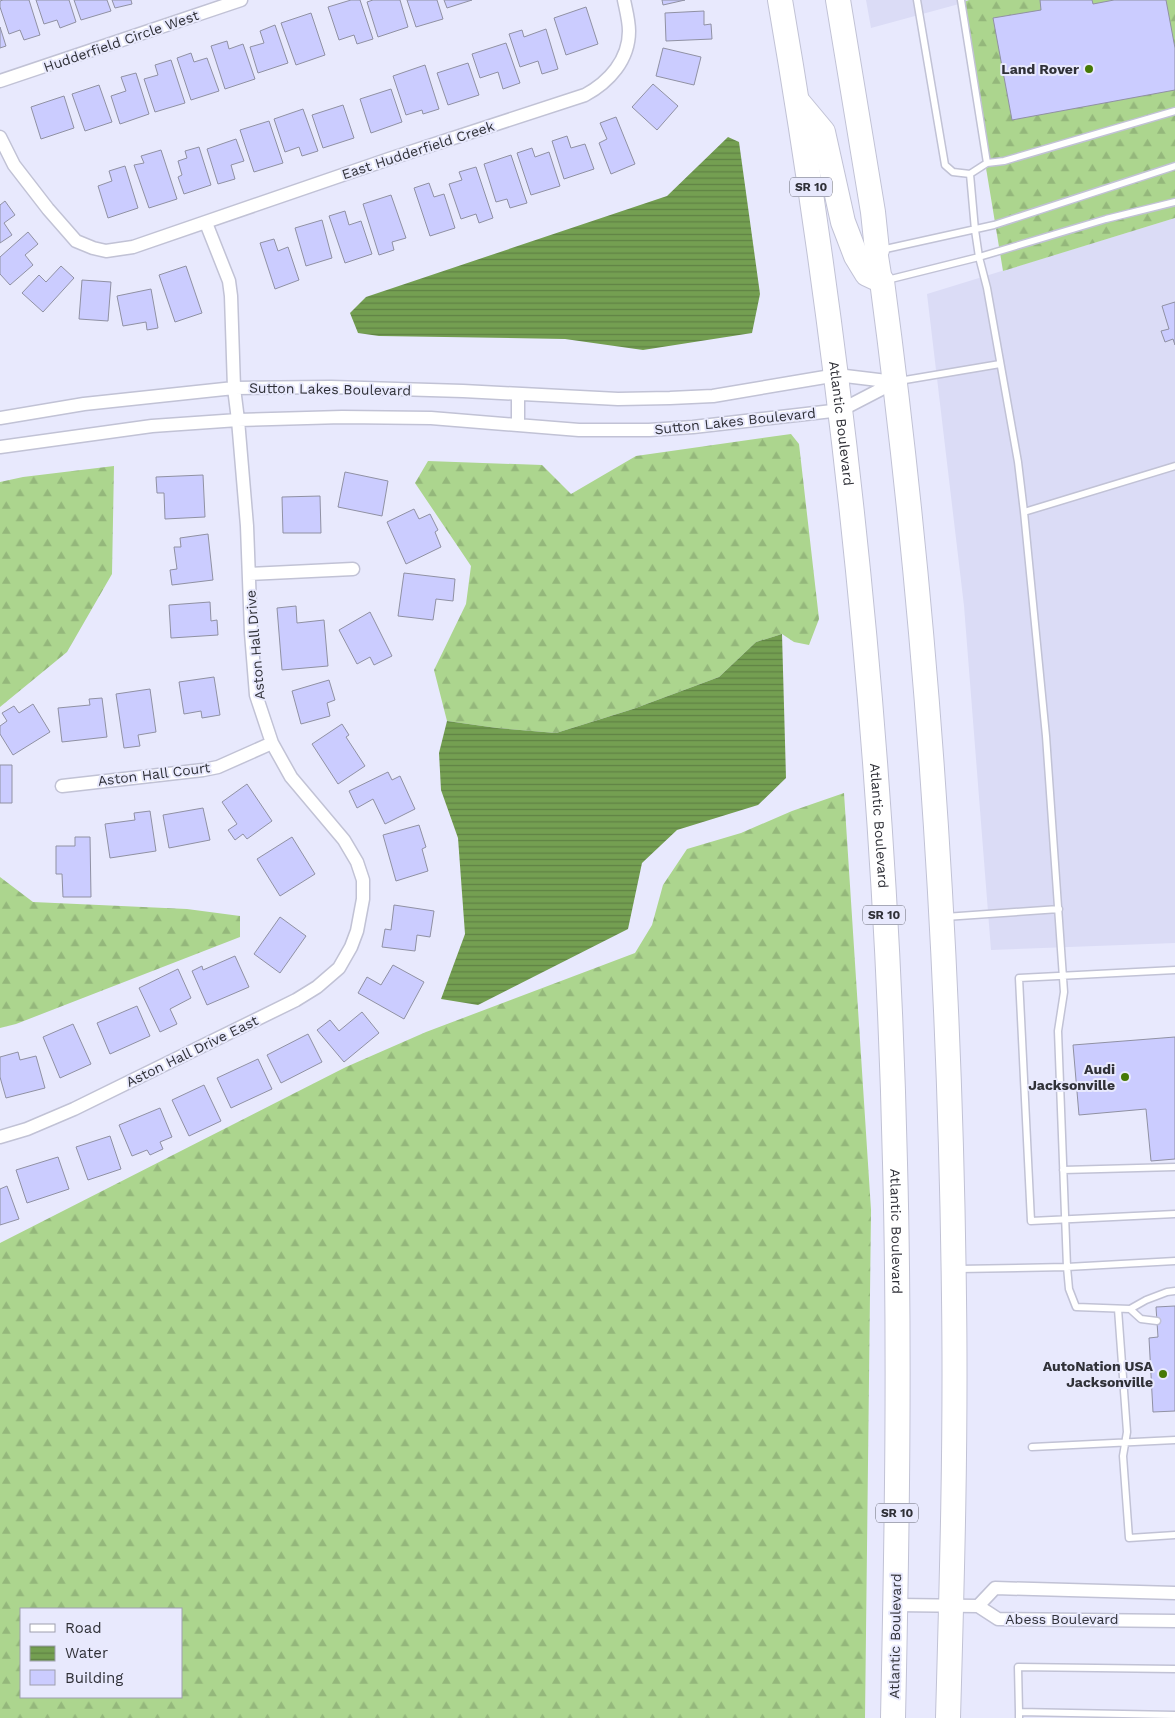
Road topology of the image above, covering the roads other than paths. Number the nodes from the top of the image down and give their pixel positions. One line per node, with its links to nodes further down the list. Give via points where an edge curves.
1 (241, 0): 8 (street, Hudderfield Circle West)
2 (624, 0): 17 (street, East Hudderfield Creek, via 629,30 621,63 606,81 586,95)
3 (780, 0): 9 (highway, Atlantic Boulevard / SR 10)
4 (823, 0): 11 (highway, via 828,7 842,91)
5 (838, 0): 11 (highway)
6 (917, 0): 15 (lane, via 945,164 953,172)
7 (961, 0): 13 (lane)
8 (0, 81)
9 (798, 102): 21 (highway, via 824,132 843,222 856,256 867,274); 23 (highway, Atlantic Boulevard / SR 10)
10 (1175, 111): 13 (lane, via 1004,161)
11 (859, 124): 19 (highway)
12 (0, 136): 17 (street, East Hudderfield Creek, via 14,165 48,209 76,240 93,248 106,251 133,247)
13 (987, 163): 15 (lane)
14 (1175, 166): 18 (lane)
15 (970, 174): 18 (lane)
16 (1175, 202): 20 (lane)
17 (206, 223): 25 (street, Aston Hall Drive, via 229,281)
18 (974, 230): 19 (lane); 20 (lane)
19 (877, 250): 21 (main road)
20 (979, 257): 21 (lane); 22 (lane)
21 (882, 281): 24 (highway)
22 (1000, 364): 24 (lane); 33 (lane)
23 (837, 375): 24 (street, Sutton Lakes Boulevard); 26 (street, Sutton Lakes Boulevard, via 713,396 618,399); 27 (highway, Atlantic Boulevard / SR 10)
24 (895, 382): 27 (street, Sutton Lakes Boulevard); 39 (highway, via 926,705)
25 (234, 388): 26 (street, Sutton Lakes Boulevard, via 331,387); 28 (street, Sutton Lakes Boulevard, via 84,404); 29 (street, Aston Hall Drive)
26 (518, 394): 30 (street)
27 (841, 410): 30 (street, Sutton Lakes Boulevard, via 649,430 579,430); 60 (highway, Atlantic Boulevard / SR 10, via 870,710 889,1009 898,1316)
28 (0, 418)
29 (238, 420): 30 (street, Sutton Lakes Boulevard, via 431,418); 31 (street, Sutton Lakes Boulevard, via 152,426); 35 (street, Aston Hall Drive)
30 (518, 425)
31 (0, 448)
32 (1175, 466): 33 (lane)
33 (1024, 512): 38 (lane)
34 (353, 570): 35 (street)
35 (249, 574): 36 (street, Aston Hall Drive, via 256,695)
36 (272, 743): 37 (street, Aston Hall Court, via 218,767); 40 (street, Aston Hall Drive, via 291,777 344,840 357,862 363,899)
37 (62, 786)
38 (1059, 909): 39 (lane); 42 (lane)
39 (941, 917): 50 (highway)
40 (357, 931): 43 (street, Aston Hall Drive East, via 339,968 296,1000 74,1109)
41 (1175, 970): 42 (lane)
42 (1063, 974): 45 (lane, via 1064,992 1058,1031); 47 (lane, via 1019,978 1031,1221)
43 (0, 1137)
44 (1175, 1167): 45 (lane)
45 (1063, 1170): 47 (lane)
46 (1175, 1214): 47 (lane)
47 (1065, 1219): 49 (lane)
48 (1175, 1261): 49 (lane)
49 (1067, 1267): 50 (lane); 52 (lane, via 1069,1289 1076,1307)
50 (954, 1269): 61 (highway)
51 (1175, 1291): 53 (lane, via 1153,1297)
52 (1118, 1309): 53 (lane); 56 (lane, via 1127,1432)
53 (1130, 1309): 54 (lane, via 1141,1319)
54 (1157, 1321)
55 (1175, 1440): 56 (lane)
56 (1125, 1443): 57 (lane); 58 (lane, via 1123,1456 1129,1538)
57 (1032, 1447)
58 (1175, 1535)
59 (1175, 1593): 62 (street, Abess Boulevard, via 995,1588)
60 (896, 1605): 61 (street); 68 (highway, Atlantic Boulevard / SR 10)
61 (951, 1606): 62 (street); 69 (highway)
62 (978, 1606): 63 (street, Abess Boulevard, via 998,1618)
63 (1175, 1621)
64 (1175, 1669): 66 (lane, via 1018,1667)
65 (1175, 1714): 67 (lane)
66 (1019, 1715): 67 (lane)
67 (1107, 1716)
68 (893, 1718)
69 (948, 1718)

